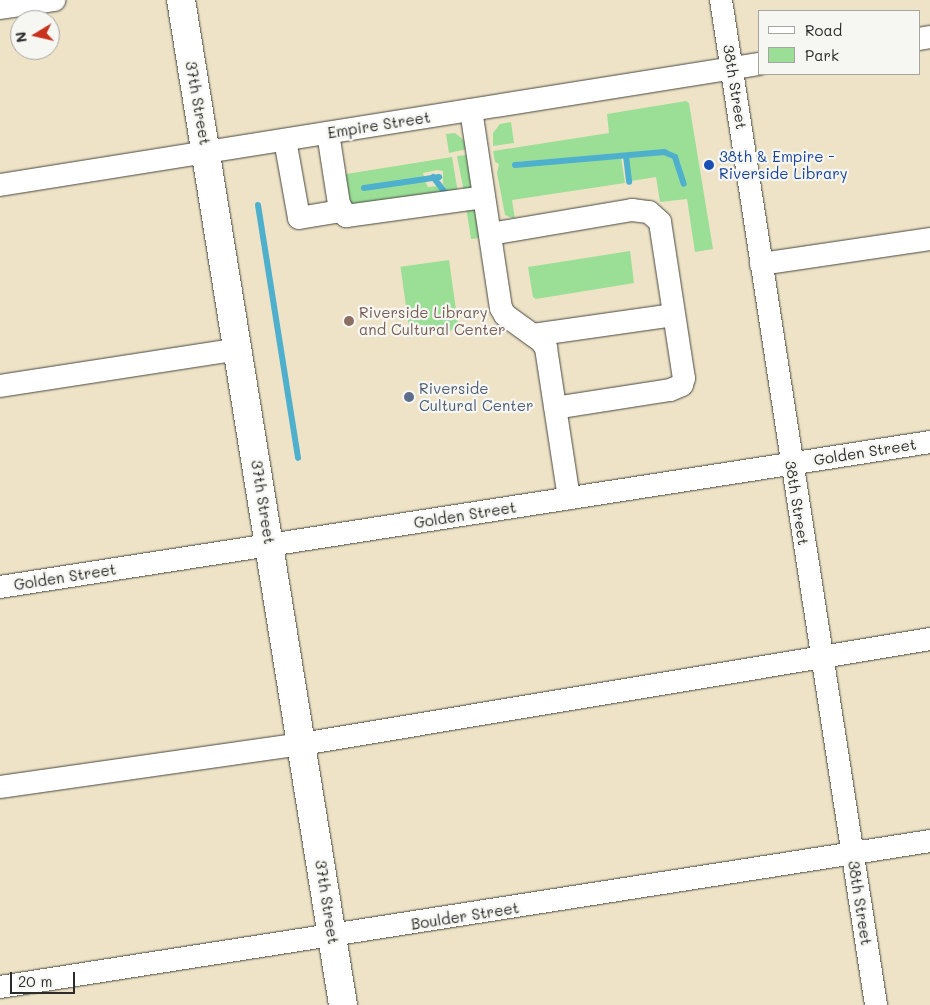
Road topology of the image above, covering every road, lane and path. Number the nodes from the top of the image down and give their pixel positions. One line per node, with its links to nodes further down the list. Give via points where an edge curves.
1 (54, 0): 4 (street)
2 (181, 0): 10 (main road, 37th Street)
3 (721, 0): 6 (street, 38th Street)
4 (0, 8)
5 (758, 64): 6 (street, Empire Street)
6 (732, 68): 7 (street, Empire Street); 16 (street, 38th Street)
7 (471, 110): 8 (street, Empire Street); 12 (street)
8 (328, 133): 9 (street, Empire Street); 13 (street)
9 (285, 140): 10 (street, Empire Street); 13 (street, via 299,218)
10 (207, 152): 11 (street, Empire Street); 19 (main road, 37th Street)
11 (0, 185)
12 (484, 197): 13 (street, via 352,216); 14 (street)
13 (341, 211)
14 (490, 234): 17 (street, via 632,210 649,212 660,222); 18 (street, via 501,308 505,315)
15 (930, 240): 16 (street)
16 (761, 264): 23 (street, 38th Street)
17 (674, 315): 18 (street); 21 (street, via 684,378 682,385 670,390)
18 (533, 335): 21 (street, via 546,348)
19 (239, 349): 20 (street); 25 (main road, 37th Street)
20 (0, 386)
21 (555, 408): 24 (street)
22 (930, 442): 23 (street, Golden Street)
23 (791, 463): 24 (street, Golden Street); 28 (street, 38th Street)
24 (569, 498): 25 (street, Golden Street)
25 (270, 545): 26 (street, Golden Street); 29 (main road, 37th Street)
26 (0, 587)
27 (930, 639): 28 (street)
28 (821, 655): 29 (street); 32 (street, 38th Street)
29 (302, 744): 30 (street); 33 (main road, 37th Street)
30 (0, 787)
31 (930, 841): 32 (street, Boulder Street)
32 (852, 854): 33 (street, Boulder Street); 36 (street, 38th Street)
33 (332, 936): 34 (street, Boulder Street); 35 (main road, 37th Street)
34 (0, 988)
35 (343, 1005)
36 (876, 1005)

